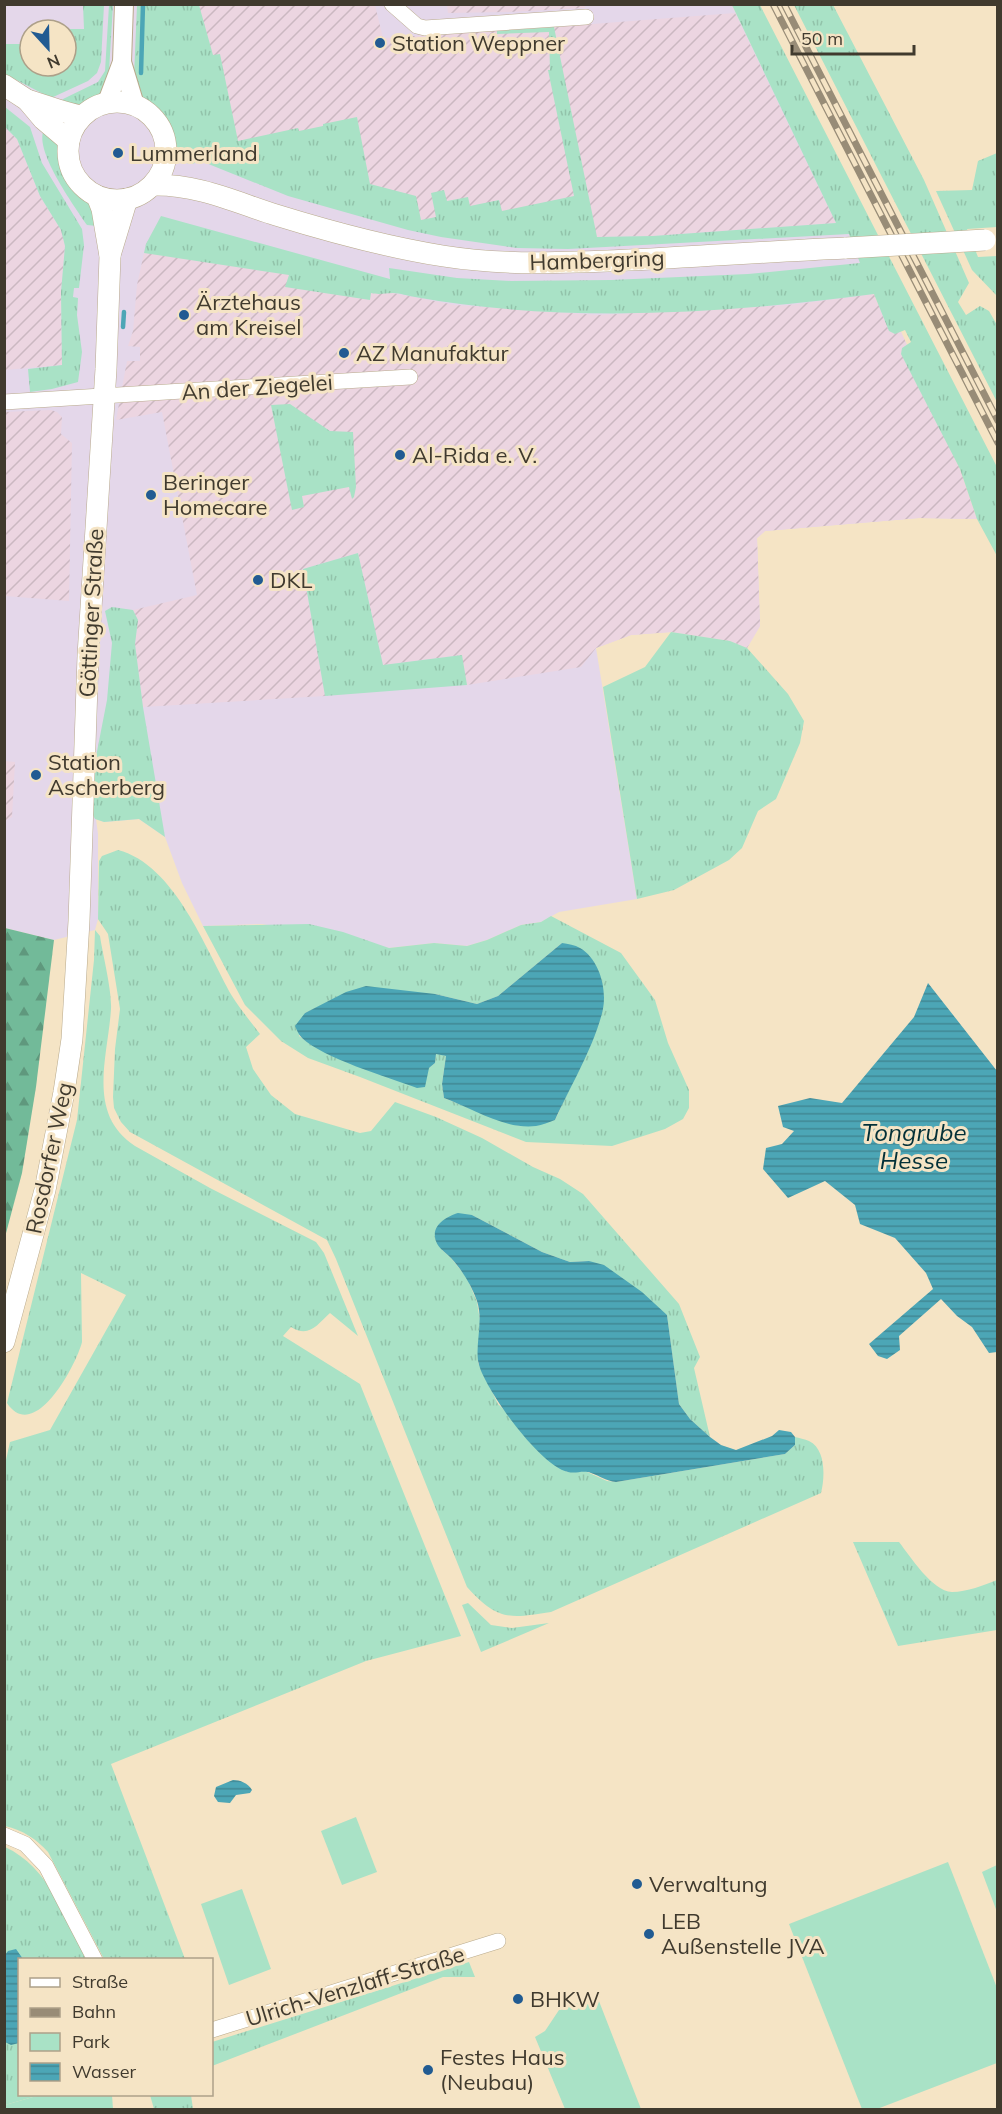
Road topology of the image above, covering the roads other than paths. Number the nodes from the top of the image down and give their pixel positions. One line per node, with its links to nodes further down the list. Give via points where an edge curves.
1 (124, 4): 4 (street)
2 (392, 4): 3 (street, via 417,26 425,28)
3 (586, 17)
4 (122, 62): 7 (street); 8 (street)
5 (4, 85): 6 (main road)
6 (27, 100): 9 (main road); 10 (main road)
7 (107, 102): 8 (main road); 9 (main road)
8 (135, 105): 11 (main road, via 152,115 162,130)
9 (82, 116): 10 (main road)
10 (69, 141): 14 (main road, via 71,170 82,186)
11 (166, 159): 12 (main road); 13 (main road, Hambergring)
12 (153, 185): 13 (main road, Hambergring); 15 (main road)
13 (205, 191): 16 (main road, Hambergring, bridge, via 380,245 506,263)
14 (97, 196): 15 (main road); 17 (main road, Göttinger Straße)
15 (127, 200): 17 (main road, Göttinger Straße)
16 (991, 240)
17 (110, 256): 19 (main road, Göttinger Straße)
18 (410, 377): 19 (street, An der Ziegelei)
19 (104, 394): 20 (street, An der Ziegelei); 21 (main road, Göttinger Straße)
20 (4, 402)
21 (76, 971): 22 (main road, Rosdorfer Weg, via 72,1039 54,1149)
22 (4, 1342)
23 (4, 1835): 25 (street, via 25,1844 46,1866)
24 (498, 1941): 26 (street, Ulrich-Venzlaff-Straße)
25 (94, 1958)
26 (213, 2030)

